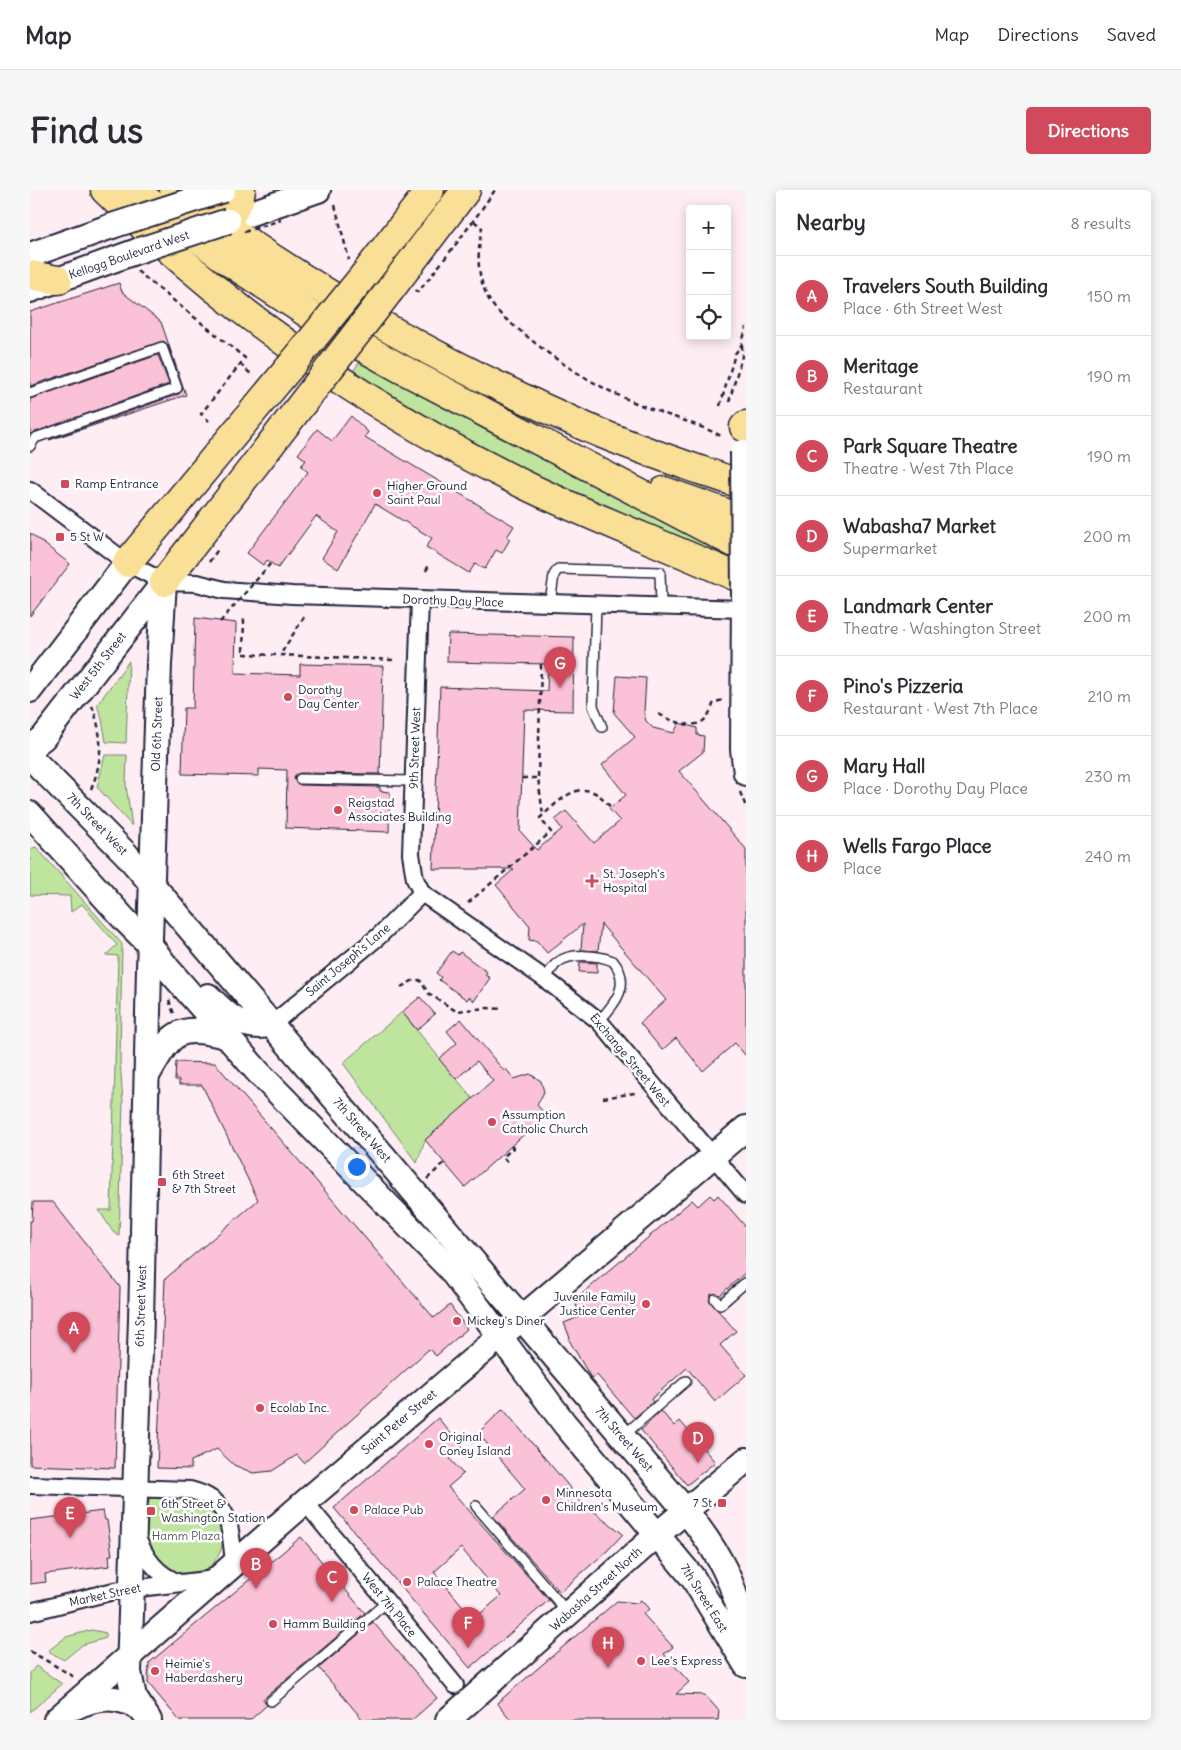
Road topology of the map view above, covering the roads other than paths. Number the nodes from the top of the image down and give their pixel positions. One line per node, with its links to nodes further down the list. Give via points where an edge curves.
1 (105, 190): 24 (highway, via 175,255 241,309 358,392 431,435 533,489 610,524)
2 (133, 190): 14 (highway, via 238,268 336,332)
3 (174, 190): 15 (highway, via 281,264 374,321 466,370)
4 (430, 190): 22 (highway, bridge, via 356,268 289,368)
5 (466, 190): 23 (highway, bridge)
6 (235, 191): 8 (highway); 9 (main road, bridge, via 112,226)
7 (326, 198): 8 (main road, Kellogg Boulevard West, via 266,209)
8 (228, 221): 11 (main road, Kellogg Boulevard West, bridge, via 137,260)
9 (30, 255)
10 (30, 276): 11 (highway)
11 (58, 280): 12 (main road, Kellogg Boulevard West)
12 (30, 290)
13 (30, 393): 17 (lane, via 162,348 177,388 35,438)
14 (517, 428): 20 (highway, via 655,487); 21 (highway)
15 (588, 428): 16 (highway); 18 (highway)
16 (741, 438): 24 (main road, bridge)
17 (30, 446)
18 (746, 486)
19 (30, 490): 22 (street)
20 (746, 520)
21 (746, 549)
22 (127, 563): 23 (street); 29 (main road)
23 (164, 582): 25 (street, Dorothy Day Place, via 197,583 224,590 282,595); 33 (main road, West 5th Street, via 43,738); 39 (main road, Old 6th Street)
24 (745, 598): 28 (street, Dorothy Day Place); 35 (main road, via 743,749)
25 (420, 600): 26 (street, Dorothy Day Place); 37 (street, 9th Street West)
26 (550, 603): 27 (street, Dorothy Day Place); 28 (lane, via 558,569 660,572)
27 (596, 604): 28 (street, Dorothy Day Place); 32 (lane, via 593,706)
28 (661, 606)
29 (53, 660): 30 (main road); 31 (main road)
30 (30, 670)
31 (30, 690)
32 (602, 727)
33 (30, 748)
34 (30, 757): 39 (main road, 7th Street West, via 122,849)
35 (746, 773)
36 (300, 779): 37 (lane)
37 (414, 781): 40 (street, 9th Street West, via 411,854 415,879)
38 (30, 814): 41 (main road)
39 (152, 885): 41 (main road, 6th Street West); 45 (main road, 7th Street West)
40 (422, 893): 43 (street, Exchange Street West); 45 (street, Saint Joseph's Lane, via 379,936)
41 (150, 945): 42 (main road); 47 (main road, 6th Street West)
42 (169, 970): 45 (main road, via 206,994 229,1017 246,1026); 46 (main road)
43 (545, 979): 44 (street, Exchange Street West); 44 (lane, via 555,964 570,957 613,961 620,974 620,995)
44 (599, 1021): 49 (street, Exchange Street West)
45 (272, 1024): 53 (main road, 7th Street West)
46 (225, 1036): 47 (main road, via 201,1030 180,1033 165,1044); 54 (main road, via 431,1248)
47 (147, 1076): 59 (main road, 6th Street West)
48 (746, 1128): 49 (main road, Saint Peter Street)
49 (713, 1157): 50 (street, Exchange Street West); 53 (main road, Saint Peter Street)
50 (746, 1195)
51 (746, 1282): 52 (lane, via 720,1304)
52 (715, 1299)
53 (522, 1319): 54 (main road, Saint Peter Street); 56 (main road, 7th Street West)
54 (501, 1337): 60 (main road, Saint Peter Street); 64 (main road, via 564,1423)
55 (686, 1381): 56 (lane)
56 (622, 1437): 62 (main road, 7th Street West)
57 (744, 1467): 62 (main road, Wabasha Street North)
58 (30, 1485): 59 (street)
59 (134, 1488): 63 (main road, 6th Street West); 65 (street, via 190,1490 211,1498 221,1507 230,1524)
60 (305, 1502): 65 (main road, Saint Peter Street); 69 (street, West 7th Place)
61 (476, 1506): 71 (lane)
62 (686, 1511): 64 (main road, Wabasha Street North); 72 (main road, 7th Street East, via 719,1556 741,1610)
63 (132, 1528): 67 (street, via 148,1561 162,1575); 68 (main road, 6th Street West)
64 (658, 1534): 71 (main road, Wabasha Street North); 74 (main road, 7th Street East, via 693,1578)
65 (234, 1563): 66 (main road, Saint Peter Street)
66 (215, 1579): 67 (street, Market Street); 73 (main road, Saint Peter Street)
67 (180, 1583): 68 (street, Market Street)
68 (132, 1588): 70 (street, Market Street); 73 (main road, 6th Street West)
69 (387, 1602): 75 (street, West 7th Place); 76 (lane)
70 (30, 1612)
71 (569, 1614): 79 (main road, Wabasha Street North)
72 (746, 1640)
73 (130, 1654): 77 (main road, 6th Street West, via 130,1686); 78 (main road, Saint Peter Street)
74 (746, 1665)
75 (455, 1685)
76 (271, 1700)
77 (144, 1714): 78 (main road, via 127,1700 113,1697 92,1699)
78 (62, 1715)
79 (448, 1720)

